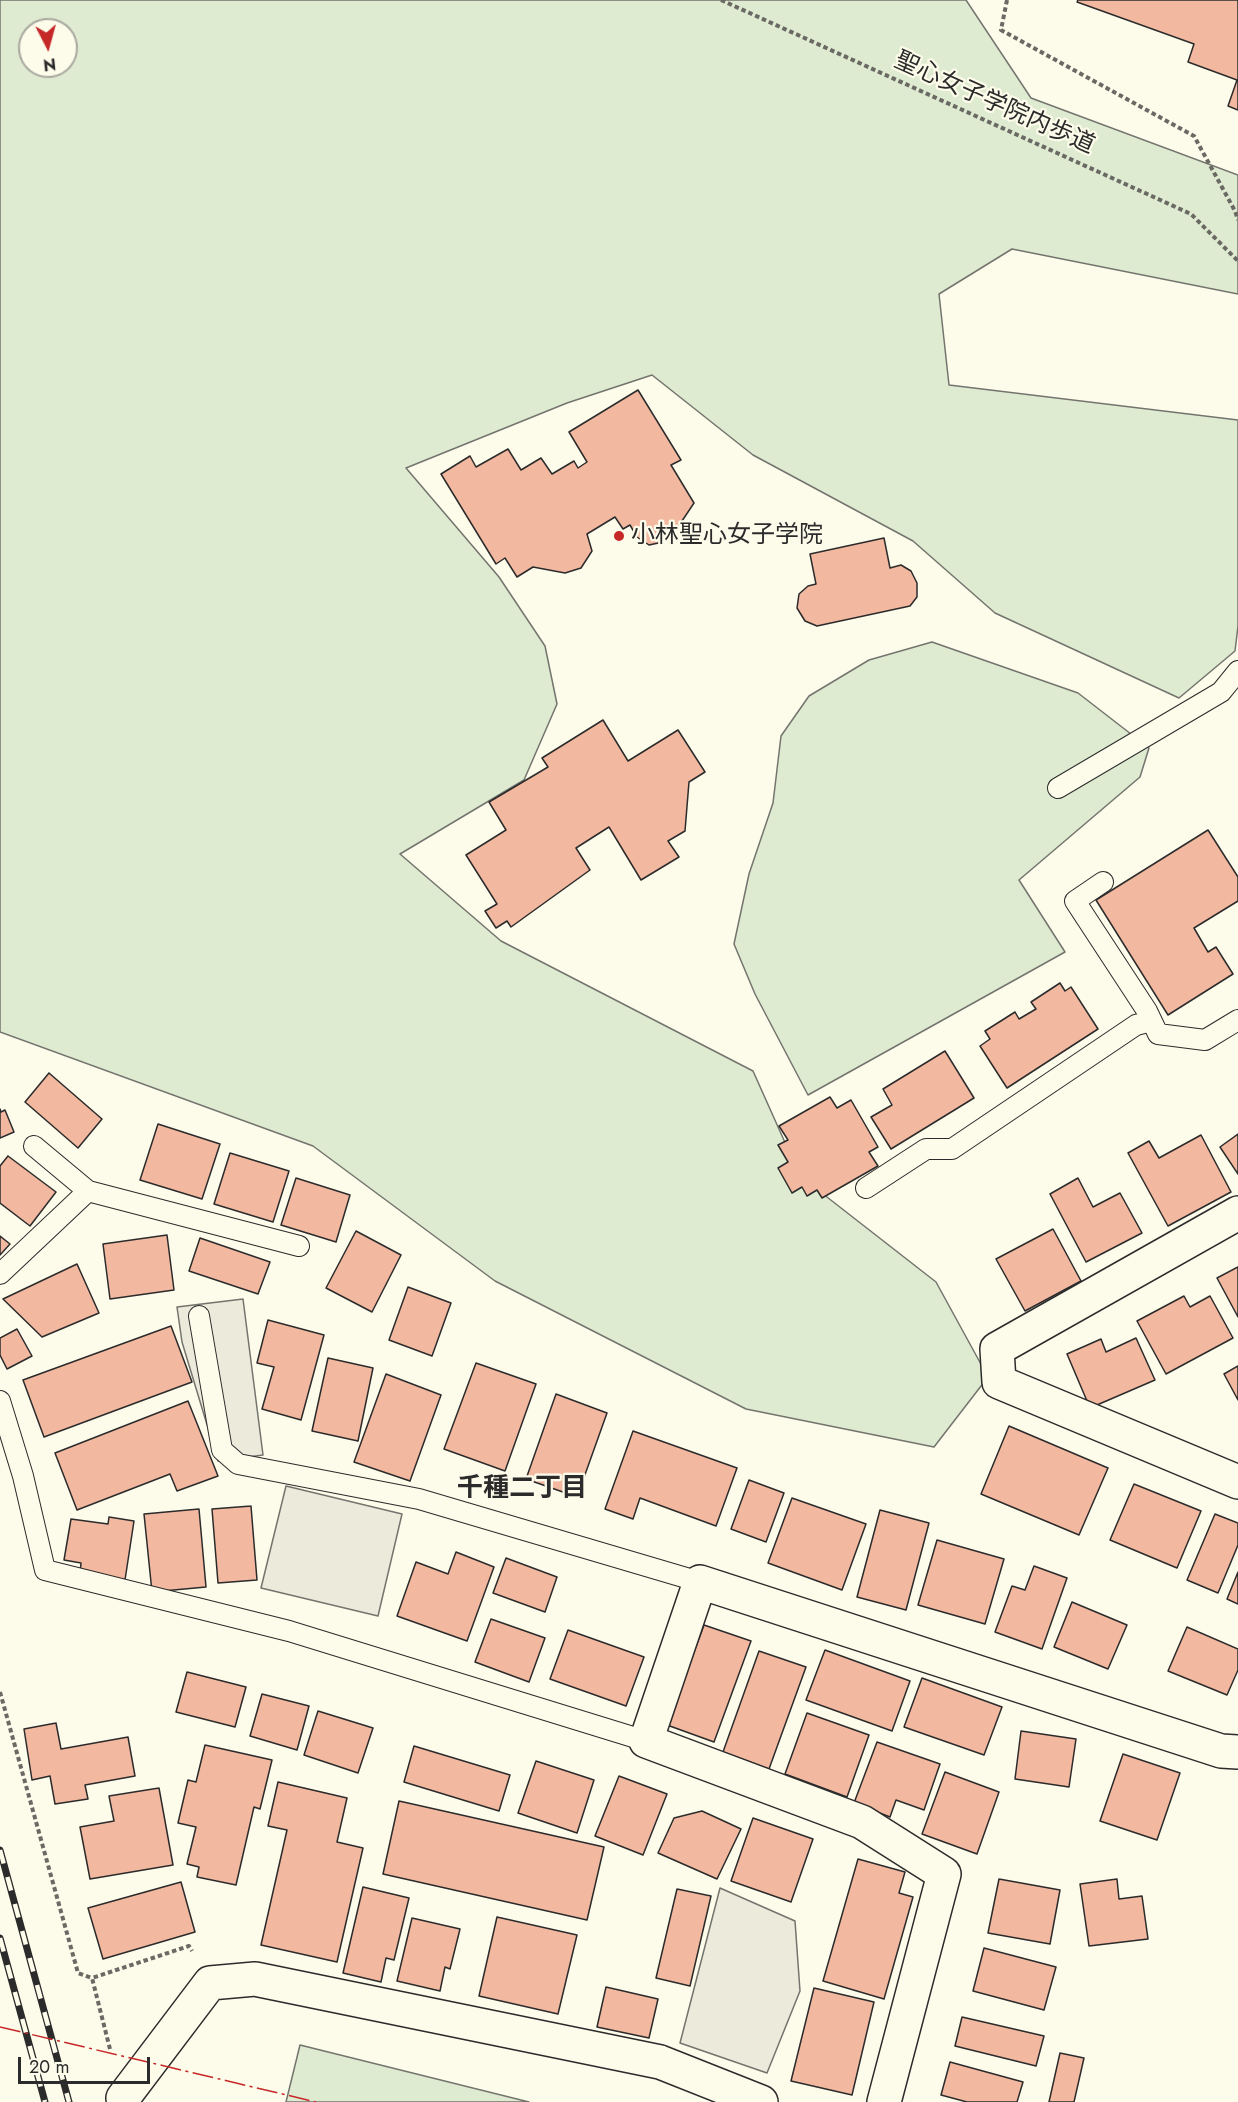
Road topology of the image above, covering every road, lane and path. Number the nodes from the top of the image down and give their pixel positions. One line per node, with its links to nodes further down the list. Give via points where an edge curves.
1 (721, 0): 4 (path, 聖心女子学院内歩道, via 1191,214)
2 (1007, 0): 3 (path, via 1001,30 1194,136)
3 (1238, 220)
4 (1238, 261)
5 (1238, 671): 6 (lane, via 1221,692)
6 (1058, 788)
7 (1103, 882): 9 (lane, via 1075,901)
8 (1238, 1020): 9 (lane, via 1205,1040 1158,1034)
9 (1151, 1021): 11 (lane, via 1136,1024 952,1149 926,1149)
10 (34, 1146): 12 (lane)
11 (866, 1188)
12 (88, 1191): 14 (lane); 15 (lane)
13 (1238, 1213): 18 (street, via 997,1349 999,1382)
14 (299, 1246)
15 (0, 1274)
16 (199, 1316): 19 (lane, via 222,1450 238,1464 419,1499)
17 (0, 1401): 21 (lane, via 45,1570 289,1631)
18 (1232, 1474)
19 (700, 1582): 21 (street); 22 (street, via 1221,1751)
20 (0, 1692): 23 (path, via 78,1973)
21 (646, 1741): 27 (street, via 862,1822 944,1874)
22 (1238, 1752)
23 (92, 1977): 24 (path, via 189,1946); 25 (path)
24 (210, 1983): 25 (street); 26 (street, via 255,1979 660,2062)
25 (128, 2101)
26 (761, 2102)
27 (884, 2102)

